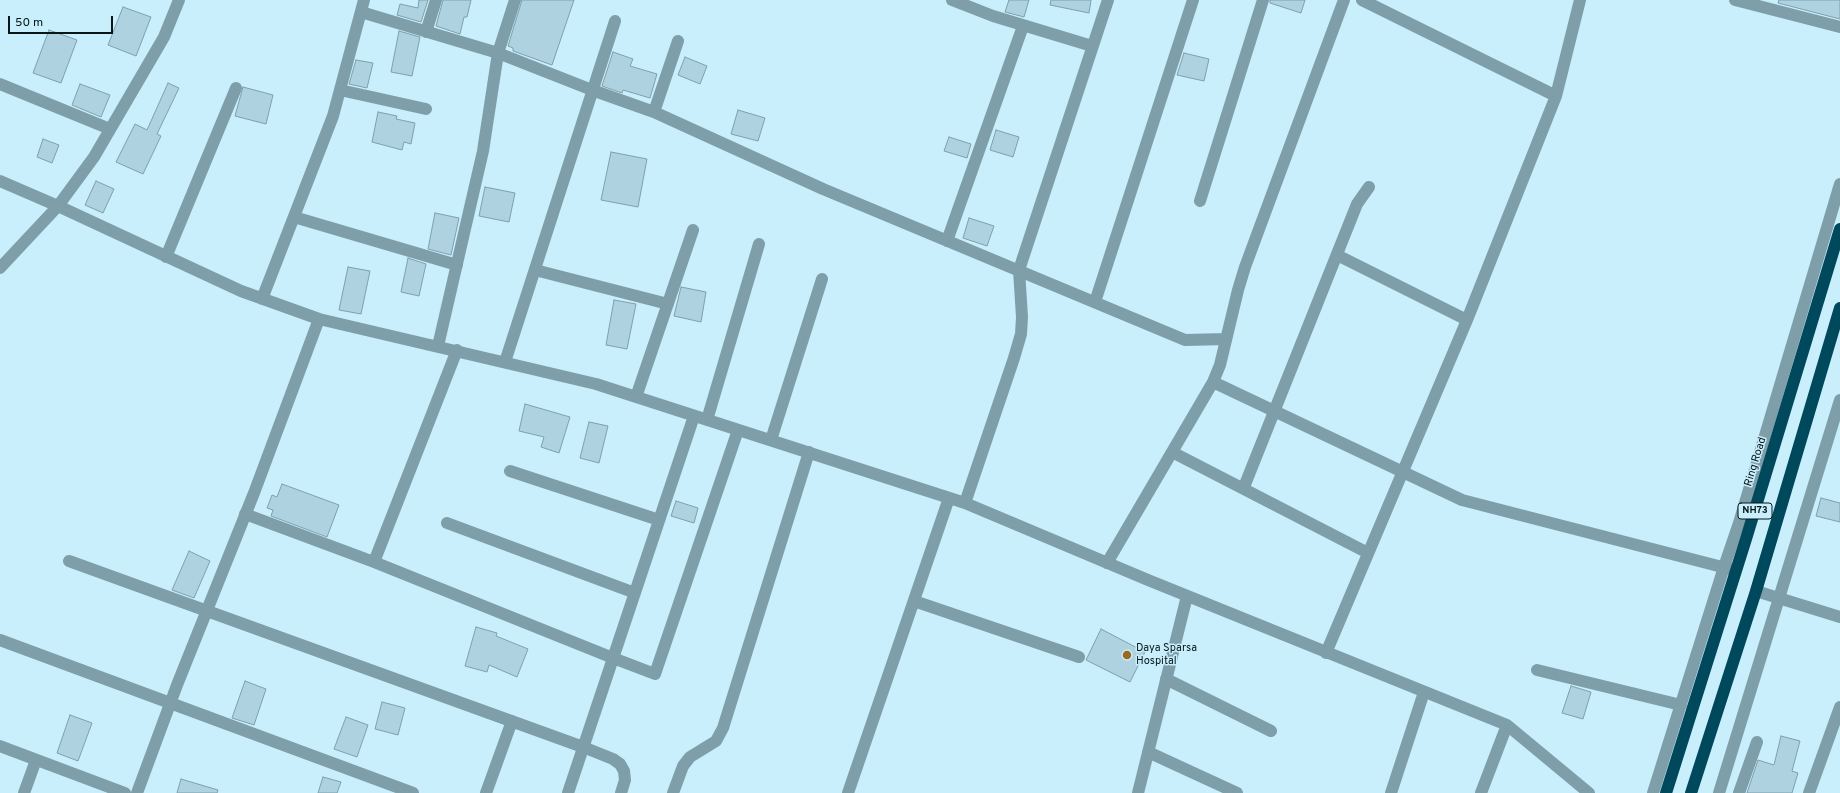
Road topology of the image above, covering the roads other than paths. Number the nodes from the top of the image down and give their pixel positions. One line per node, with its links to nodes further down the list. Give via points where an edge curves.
1 (179, 0): 29 (street, via 164,37)
2 (364, 0): 14 (street)
3 (436, 0): 18 (street)
4 (515, 0): 21 (street)
5 (952, 0): 16 (street)
6 (1108, 0): 20 (street)
7 (1193, 0): 48 (street)
8 (1262, 0): 33 (street)
9 (1344, 0): 53 (street, via 1245,267)
10 (1362, 0): 26 (street)
11 (1580, 0): 26 (street)
12 (1735, 0): 13 (street)
13 (1759, 3): 17 (street)
14 (361, 12): 18 (street); 24 (street)
15 (615, 21): 25 (street)
16 (1023, 26): 20 (street); 38 (street)
17 (1840, 27)
18 (426, 32): 21 (street)
19 (678, 40): 28 (street)
20 (1092, 46): 45 (street)
21 (498, 53): 25 (street); 42 (street, via 483,151)
22 (0, 84): 29 (street)
23 (236, 88): 41 (street)
24 (340, 90): 27 (street); 35 (street, via 333,116)
25 (592, 90): 28 (street); 44 (street)
26 (1556, 96): 52 (street)
27 (426, 109)
28 (654, 112): 38 (street, via 823,189)
29 (110, 129): 34 (street, via 94,157)
30 (0, 181): 34 (street)
31 (1840, 184): 79 (street, via 1740,523)
32 (1368, 187): 40 (street, via 1357,204)
33 (1200, 201)
34 (58, 206): 41 (street); 43 (street)
35 (294, 217): 42 (street); 47 (street)
36 (1840, 229): 80 (highway, Ring Road / NH73)
37 (693, 230): 49 (street)
38 (947, 241): 45 (street)
39 (759, 244): 62 (street)
40 (1337, 255): 52 (street); 60 (street)
41 (166, 257): 47 (street)
42 (457, 265): 54 (street)
43 (0, 268)
44 (535, 270): 49 (street); 56 (street)
45 (1019, 270): 48 (street); 71 (street, via 1021,334)
46 (822, 279): 64 (street)
47 (262, 299): 51 (street)
48 (1095, 302): 53 (street, via 1185,340)
49 (668, 304): 58 (street)
50 (1840, 308): 81 (highway, NH73)
51 (319, 318): 54 (street); 72 (street)
52 (1467, 320): 68 (street)
53 (1226, 339): 57 (street)
54 (438, 346): 55 (street)
55 (457, 350): 56 (street); 77 (street)
56 (505, 362): 58 (street, via 596,384)
57 (1213, 382): 60 (street); 66 (street)
58 (636, 397): 61 (street)
59 (1840, 400): 84 (street)
60 (1274, 411): 68 (street); 69 (street)
61 (694, 416): 62 (street); 73 (street)
62 (707, 420): 63 (street)
63 (738, 430): 64 (street); 91 (street, via 655,674)
64 (771, 440): 65 (street)
65 (809, 452): 70 (street); 114 (street, via 722,728 716,741 690,757 683,766)
66 (1172, 452): 69 (street); 78 (street)
67 (510, 471): 73 (street)
68 (1403, 471): 75 (street); 79 (street, via 1475,504)
69 (1244, 487): 75 (street)
70 (949, 498): 71 (street); 85 (street)
71 (965, 503): 78 (street)
72 (245, 514): 77 (street); 86 (street)
73 (659, 520): 82 (street)
74 (447, 522): 82 (street)
75 (1368, 553): 89 (street)
76 (69, 561): 86 (street)
77 (374, 562): 91 (street)
78 (1107, 563): 83 (street)
79 (1724, 567): 80 (street); 96 (street)
80 (1736, 571): 122 (highway, Ring Road / NH73)
81 (1756, 591): 84 (street); 123 (highway, NH73)
82 (635, 593): 91 (street)
83 (1187, 596): 89 (street); 93 (street)
84 (1779, 598): 87 (street); 124 (street)
85 (914, 601): 90 (street); 115 (street)
86 (207, 611): 95 (street); 98 (street)
87 (1840, 617)
88 (0, 640): 95 (street)
89 (1326, 653): 94 (street)
90 (1079, 656)
91 (613, 658): 103 (street)
92 (1537, 670): 96 (street)
93 (1166, 679): 100 (street); 104 (street)
94 (1424, 692): 99 (street); 118 (street)
95 (170, 703): 109 (street); 110 (street)
96 (1681, 705): 121 (street)
97 (1840, 707): 126 (street)
98 (512, 721): 103 (street); 111 (street)
99 (1507, 725): 106 (street); 119 (street)
100 (1271, 731)
101 (1757, 742): 125 (street)
102 (0, 746): 105 (street)
103 (583, 747): 112 (street); 113 (street, via 620,764 625,780)
104 (1148, 752): 116 (street); 117 (street)
105 (36, 760): 107 (street); 108 (street)
106 (1573, 788): 120 (street)
107 (24, 793)
108 (125, 793)
109 (137, 793)
110 (413, 793)
111 (486, 793)
112 (568, 793)
113 (621, 793)
114 (673, 793)
115 (848, 793)
116 (1138, 793)
117 (1237, 793)
118 (1392, 793)
119 (1481, 793)
120 (1589, 793)
121 (1653, 793)
122 (1666, 793)
123 (1691, 793)
124 (1719, 793)
125 (1739, 793)
126 (1809, 793)

